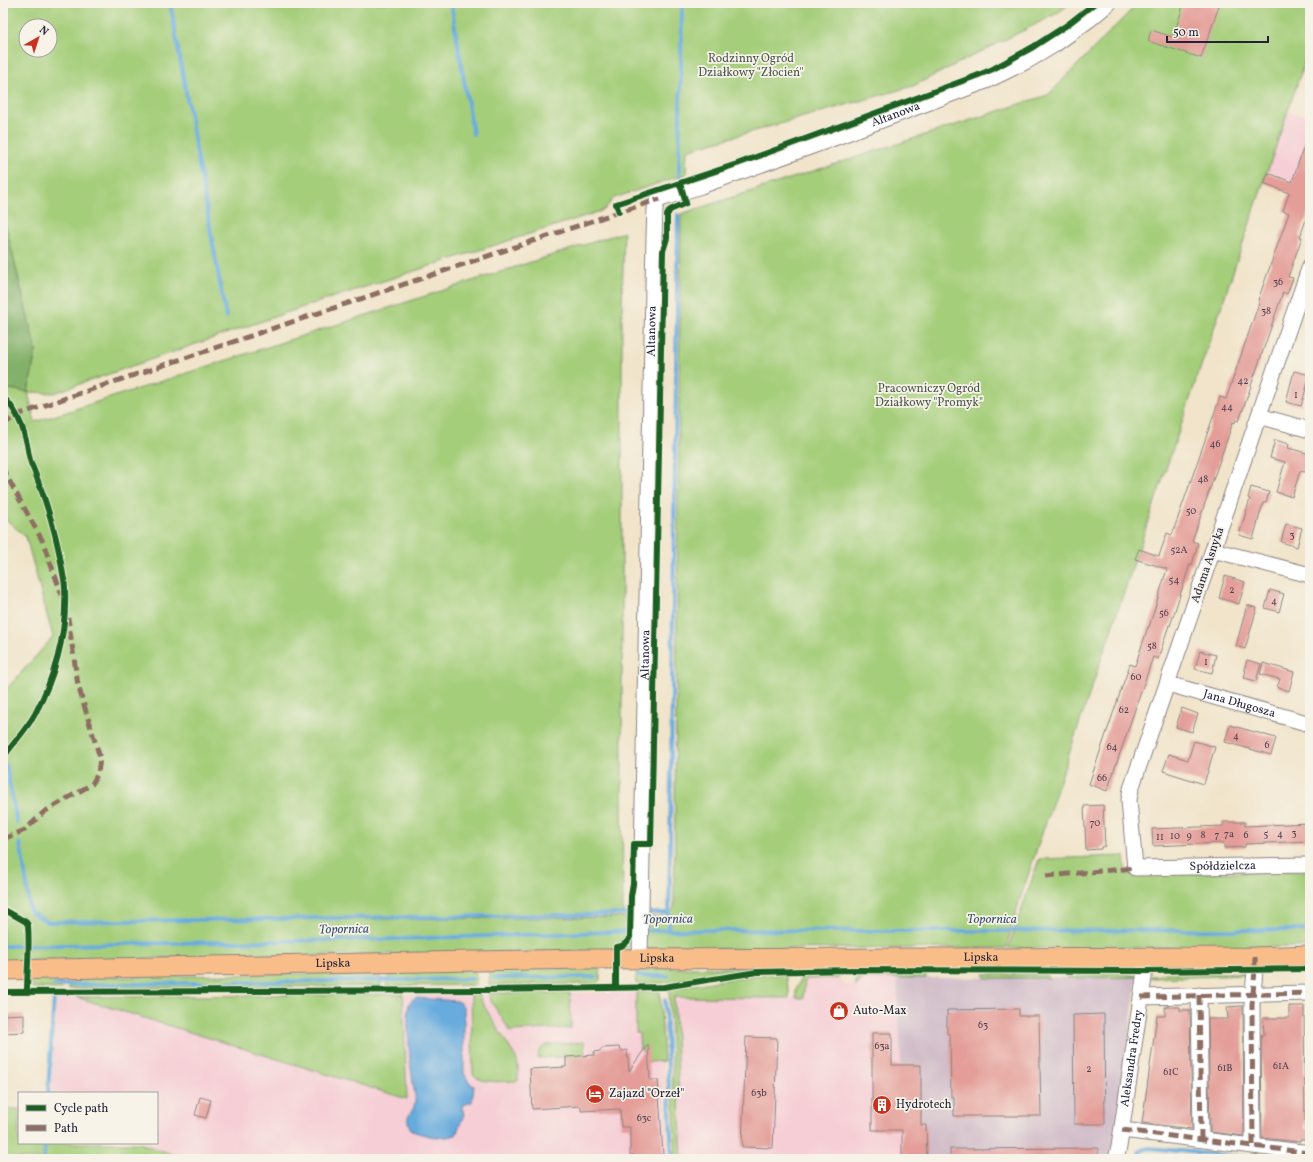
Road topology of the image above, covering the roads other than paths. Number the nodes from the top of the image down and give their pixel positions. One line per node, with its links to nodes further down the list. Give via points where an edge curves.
1 (1109, 3): 12 (street, Altanowa, via 1041,53 986,81 660,199 655,208)
2 (1310, 266): 3 (street, Adama Asnyka)
3 (1307, 283): 4 (street, Adama Asnyka)
4 (1258, 416): 5 (street); 6 (street, Adama Asnyka)
5 (1310, 430)
6 (1213, 550): 7 (street); 8 (street, Adama Asnyka)
7 (1310, 575)
8 (1168, 684): 9 (street, Jana Długosza); 11 (street, Adama Asnyka, via 1130,794)
9 (1310, 724)
10 (1310, 865): 11 (street, Spółdzielcza)
11 (1135, 868)
12 (640, 951): 14 (main road, Lipska); 16 (main road, Lipska)
13 (1310, 955): 15 (main road, Lipska)
14 (1144, 957): 15 (main road, Lipska); 20 (street, Aleksandra Fredry)
15 (1255, 957): 19 (street)
16 (3, 970)
17 (1310, 994): 19 (street)
18 (1199, 995): 19 (street); 20 (street); 22 (street)
19 (1253, 995): 23 (street)
20 (1142, 997): 21 (street, Aleksandra Fredry)
21 (1122, 1130): 22 (street); 25 (street, Aleksandra Fredry)
22 (1200, 1139): 23 (street)
23 (1253, 1145): 24 (street)
24 (1310, 1153)
25 (1116, 1159)

